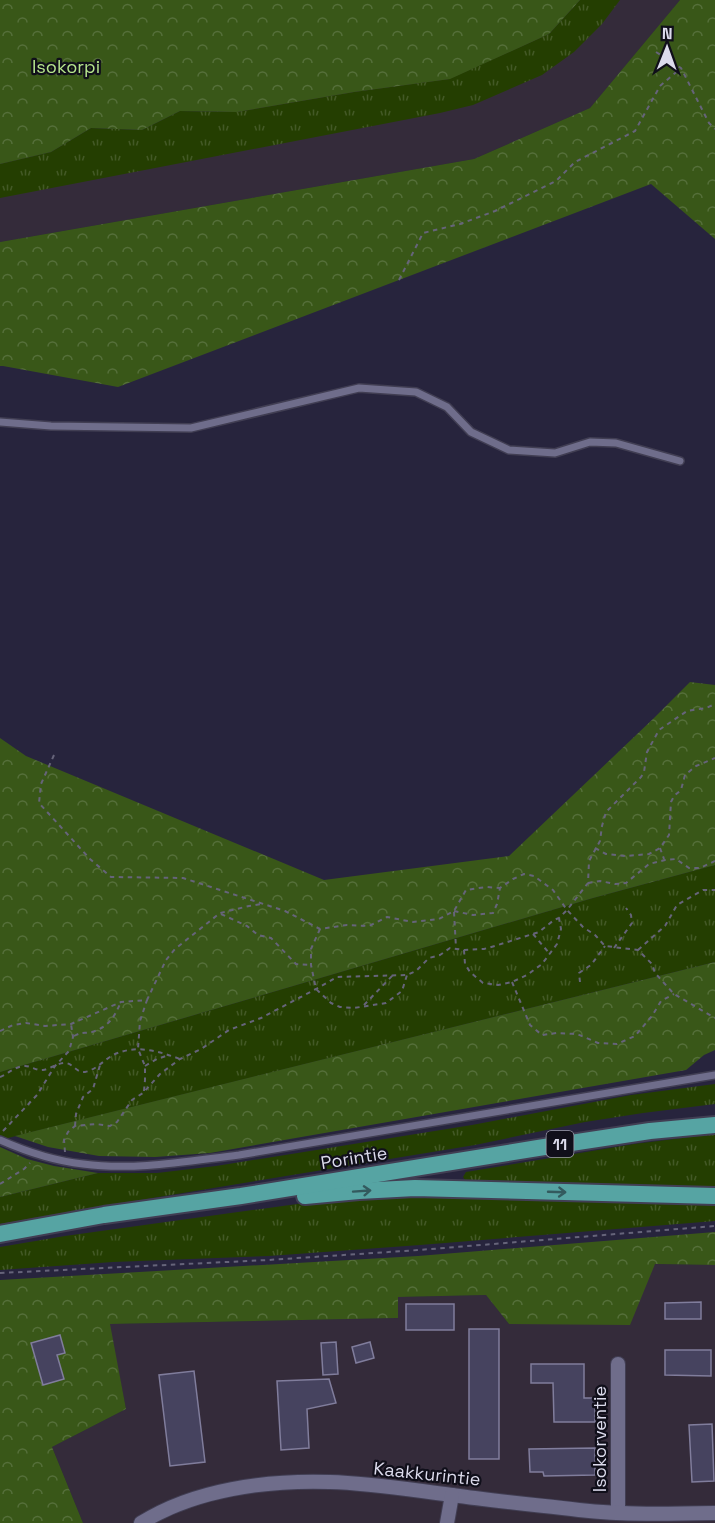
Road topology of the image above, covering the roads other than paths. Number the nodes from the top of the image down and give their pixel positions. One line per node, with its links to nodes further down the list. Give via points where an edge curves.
1 (0, 422): 2 (lane, via 191,428 359,388 416,392 447,406 471,432 509,450 555,453 590,442 616,443)
2 (680, 461)
3 (715, 1075): 5 (lane, via 181,1162 83,1164 39,1155)
4 (715, 1125): 6 (highway, Porintie / 11, via 650,1131)
5 (0, 1140)
6 (241, 1196): 7 (highway, one-way to 7, via 280,1199 415,1188); 8 (highway, Porintie / 11)
7 (715, 1196)
8 (0, 1234)
9 (618, 1364): 11 (street, Isokorventie)
10 (452, 1495): 11 (street, Kaakkurintie); 13 (street, Kaakkurintie, via 332,1482 266,1484 198,1498); 14 (street)
11 (618, 1513): 12 (street, Kaakkurintie)
12 (715, 1513)
13 (141, 1523)
14 (447, 1523)

